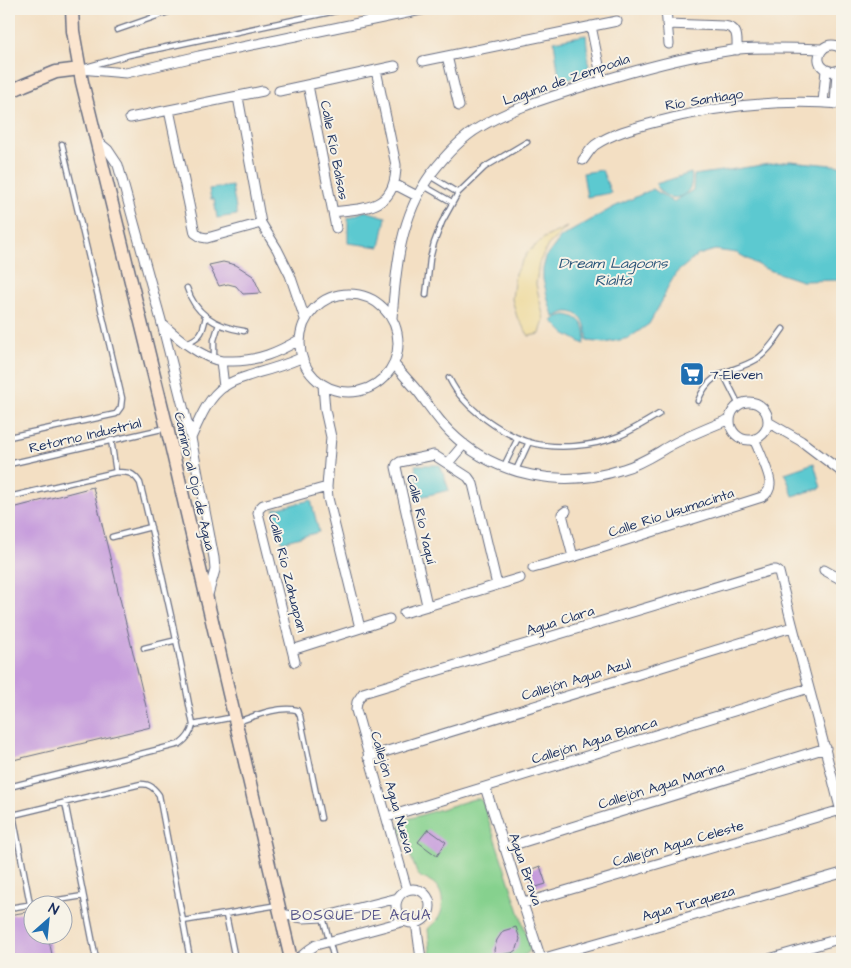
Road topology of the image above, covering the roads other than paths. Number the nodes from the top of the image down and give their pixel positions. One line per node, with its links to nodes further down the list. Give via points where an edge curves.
1 (72, 9): 17 (street, Camino al Ojo de Agua)
2 (177, 9): 9 (lane)
3 (345, 9): 17 (lane, via 129,55)
4 (426, 9): 17 (street, via 126,72)
5 (666, 9): 7 (street)
6 (617, 21): 8 (street)
7 (667, 24): 10 (street); 13 (street, via 731,27 737,35)
8 (591, 26): 14 (street); 21 (street)
9 (118, 30)
10 (669, 44)
11 (842, 48): 12 (street, Laguna de Zempoala, via 830,44)
12 (822, 49): 13 (street, Laguna de Zempoala); 20 (street, via 819,58)
13 (738, 50): 21 (street, Laguna de Zempoala, via 659,64)
14 (448, 56): 15 (street); 29 (street)
15 (424, 61)
16 (395, 66): 19 (street)
17 (80, 69): 25 (street, via 56,72); 32 (street, Camino al Ojo de Agua)
18 (839, 69): 20 (street); 28 (street)
19 (376, 70): 22 (street); 37 (street, via 396,165)
20 (826, 70): 27 (street)
21 (602, 80): 36 (street, Laguna de Zempoala, via 536,101 478,128 444,158)
22 (308, 86): 24 (street); 42 (street, Calle Río Balsas)
23 (263, 91): 26 (street)
24 (279, 91)
25 (9, 92)
26 (238, 97): 30 (street); 43 (street)
27 (823, 103): 28 (street, Río Santiago); 35 (street, Río Santiago, via 748,105 674,117 616,135 597,144)
28 (839, 104)
29 (460, 106)
30 (169, 110): 31 (street); 43 (street, via 195,233 207,238)
31 (130, 118)
32 (96, 140): 50 (street, via 118,165); 68 (street, Camino al Ojo de Agua)
33 (527, 142): 39 (lane, via 485,168)
34 (62, 144): 69 (lane, via 122,398 121,407 116,414)
35 (583, 160)
36 (430, 176): 38 (street, Laguna de Zempoala); 39 (lane)
37 (394, 184): 40 (street); 42 (street, Calle Río Balsas, via 383,201 364,208)
38 (424, 186): 40 (street, Laguna de Zempoala); 41 (lane)
39 (458, 194): 41 (lane)
40 (417, 196): 48 (street, Laguna de Zempoala, via 402,236 395,272)
41 (452, 202): 46 (lane, via 434,243)
42 (333, 212): 44 (street)
43 (261, 223): 49 (street, via 290,275)
44 (336, 228)
45 (187, 288): 47 (lane, via 193,304)
46 (426, 295)
47 (206, 316): 51 (lane); 55 (lane, via 200,336)
48 (392, 318): 49 (street, via 370,298 340,294 326,298); 58 (street, via 398,332)
49 (305, 319): 54 (street)
50 (162, 324): 55 (street); 70 (street)
51 (219, 324): 53 (lane); 57 (lane, via 214,340)
52 (782, 329): 59 (lane, via 762,355)
53 (244, 331)
54 (299, 340): 56 (street); 57 (street, via 260,358)
55 (186, 343): 57 (street)
56 (302, 358): 61 (street, via 310,373); 62 (street)
57 (217, 360): 62 (street)
58 (394, 364): 61 (street, via 371,388 355,392 338,391); 75 (street, via 437,418)
59 (723, 373): 63 (lane, via 708,383); 64 (lane)
60 (448, 378): 71 (lane, via 464,401 479,414)
61 (323, 385): 82 (street, via 331,437)
62 (224, 386): 70 (street, via 204,411)
63 (698, 400)
64 (739, 405): 66 (street); 67 (street, via 745,402 756,404 765,411)
65 (659, 414): 74 (lane, via 633,430 604,441 569,446)
66 (730, 419): 72 (street, via 735,433 744,439); 80 (street, via 644,461 602,475 554,478)
67 (768, 422): 72 (street, via 764,433); 81 (street, via 801,441)
68 (167, 428): 73 (lane, Retorno Industrial); 93 (street, Camino al Ojo de Agua)
69 (9, 437)
70 (191, 438): 93 (street, via 214,558 215,570)
71 (518, 438): 74 (lane); 78 (lane)
72 (754, 439): 87 (street, Calle Río Usumacinta, via 770,479 770,488 765,495)
73 (112, 440): 76 (lane, Retorno Industrial); 79 (lane)
74 (529, 442): 80 (lane)
75 (464, 444): 77 (street); 78 (street)
76 (9, 464)
77 (448, 464): 92 (street, Calle Río Yaquí, via 473,484); 94 (street, Calle Río Yaquí, via 434,455 396,465)
78 (503, 467): 80 (street)
79 (116, 472): 83 (lane); 85 (lane, via 132,474 140,483)
80 (516, 472)
81 (842, 472)
82 (327, 487): 98 (street); 101 (street, Calle Río Zahuapan, via 263,505 258,513)
83 (9, 497)
84 (566, 511): 87 (street, via 562,514)
85 (151, 527): 86 (lane); 99 (lane)
86 (112, 537)
87 (573, 557): 88 (street)
88 (533, 568)
89 (824, 570): 91 (street)
90 (520, 578): 92 (street)
91 (842, 580)
92 (497, 584): 94 (street)
93 (207, 598): 105 (street, Camino al Ojo de Agua)
94 (428, 605): 95 (street)
95 (404, 613)
96 (389, 619): 98 (street, Calle Río Zahuapan)
97 (792, 627): 103 (street); 104 (street, Agua Clara, via 779,572 772,570 363,693); 108 (street, Callejón Agua Azul)
98 (360, 628): 101 (street, Calle Río Zahuapan)
99 (177, 640): 100 (lane); 106 (lane)
100 (144, 648)
101 (292, 650): 102 (street)
102 (295, 662)
103 (809, 688): 107 (street); 110 (street, Callejón Agua Blanca)
104 (357, 702): 108 (street, Callejón Agua Nueva, via 356,710)
105 (235, 720): 106 (lane); 115 (lane, via 289,708 296,710 300,716); 126 (street, Camino al Ojo de Agua)
106 (193, 725): 109 (lane, via 180,744)
107 (826, 748): 112 (street); 116 (street, Callejón Agua Marina)
108 (368, 757): 114 (street, Callejón Agua Nueva)
109 (9, 787)
110 (485, 787): 114 (street, Callejón Agua Blanca); 116 (street, Agua Brava)
111 (65, 802): 113 (lane); 120 (lane); 129 (lane, via 141,784 155,789 159,795)
112 (842, 813): 123 (street, Callejón Agua Celeste)
113 (11, 816): 119 (lane)
114 (387, 817): 118 (street, Callejón Agua Nueva)
115 (321, 818)
116 (504, 848): 123 (street, Agua Brava)
117 (842, 872): 141 (street, Agua Turqueza)
118 (407, 890): 122 (street); 131 (street, via 418,889 430,901 426,917)
119 (28, 896)
120 (83, 896): 121 (lane); 134 (lane)
121 (72, 898)
122 (398, 898): 128 (street); 130 (street, via 398,913)
123 (524, 903): 141 (street, Agua Brava)
124 (22, 906): 125 (lane)
125 (9, 908)
126 (280, 910): 127 (lane); 128 (street, via 303,918); 137 (street, Camino al Ojo de Agua)
127 (226, 915): 129 (lane); 136 (lane)
128 (323, 917): 133 (lane)
129 (184, 921): 135 (lane)
130 (405, 921): 131 (street); 133 (street)
131 (416, 922): 140 (street)
132 (842, 938): 142 (street)
133 (330, 941): 138 (street, via 316,945); 139 (lane)
134 (96, 959)
135 (190, 959)
136 (235, 959)
137 (291, 959)
138 (298, 959)
139 (334, 959)
140 (421, 959)
141 (541, 959)
142 (770, 959)

